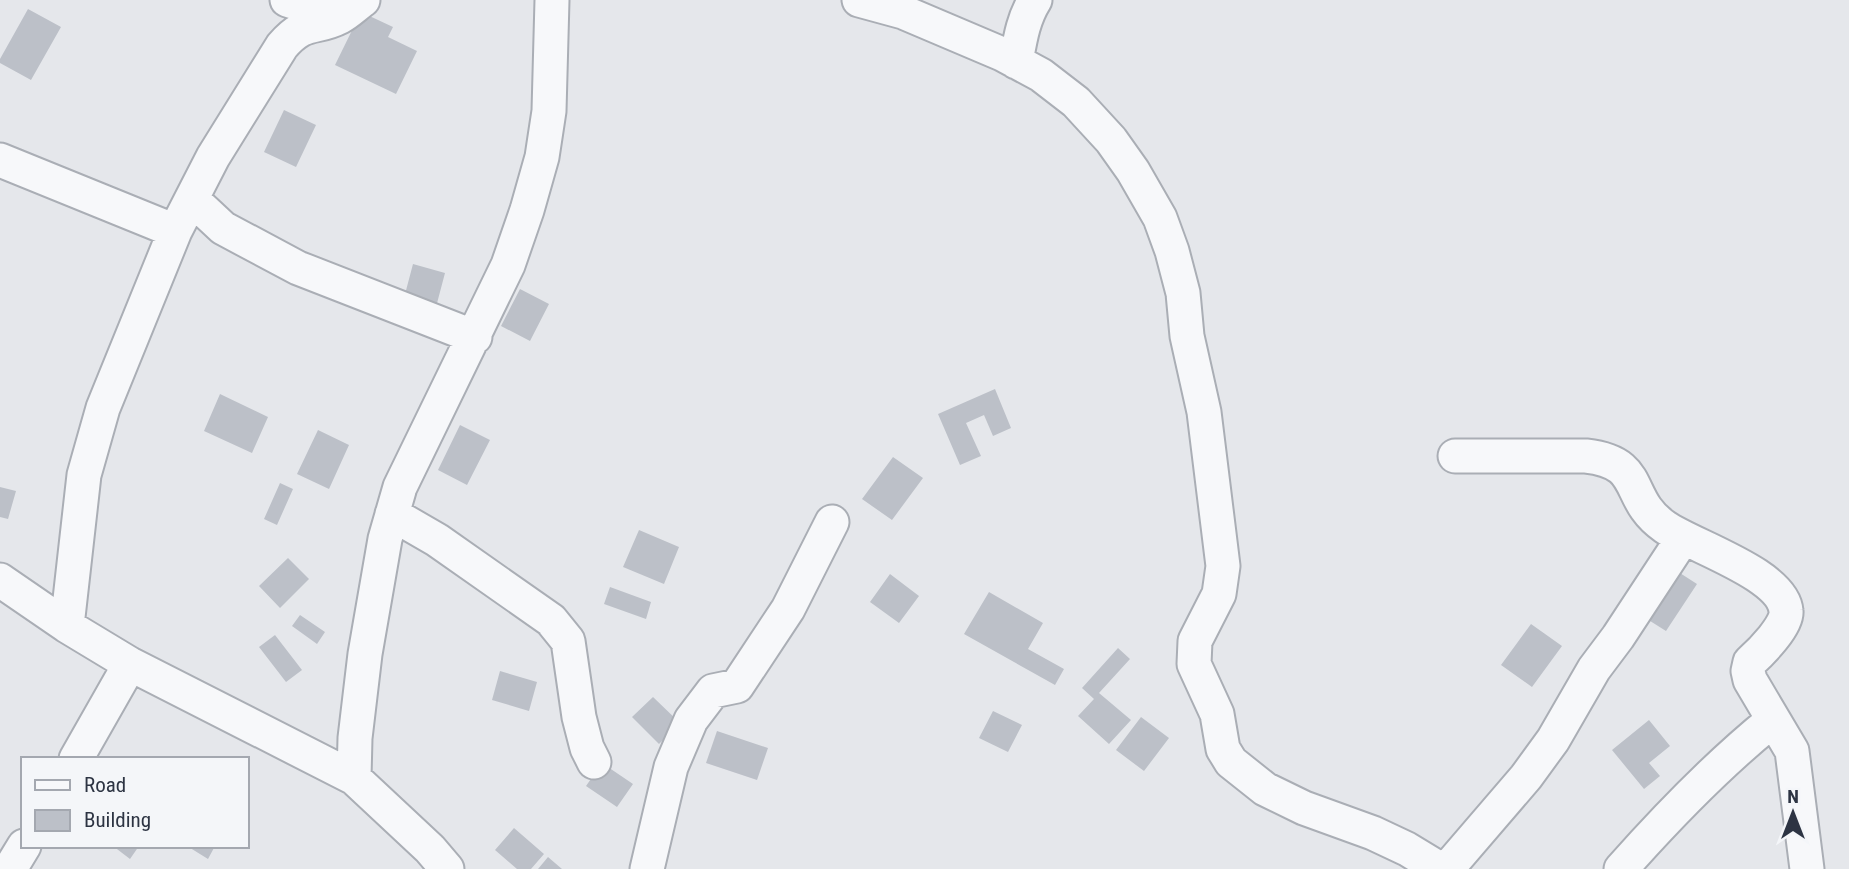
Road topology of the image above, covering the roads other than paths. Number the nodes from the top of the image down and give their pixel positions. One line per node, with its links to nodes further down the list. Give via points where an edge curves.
1 (287, 0): 5 (street)
2 (552, 0): 10 (street, via 549,111 542,157 508,265)
3 (859, 0): 6 (street, via 903,12)
4 (1035, 0): 6 (street, via 1021,32)
5 (351, 9): 8 (street, via 293,33 282,46 213,157)
6 (1016, 62): 26 (street, via 1076,102 1111,140 1160,218 1172,251 1204,411 1223,566 1219,594 1195,641 1194,664 1217,714 1223,749 1231,762 1265,789 1373,833)
7 (0, 160): 9 (street)
8 (192, 200): 9 (street); 10 (street, via 223,228 298,268)
9 (175, 231): 16 (street, via 103,408 83,475)
10 (475, 337): 12 (street, via 400,487)
11 (1455, 456): 14 (street, via 1604,458 1620,465 1630,477 1649,515)
12 (392, 514): 20 (street, via 551,620 568,641 579,717); 21 (street, via 365,654)
13 (832, 522): 25 (street, via 788,609 737,686 713,691 691,720 671,767)
14 (1683, 538): 18 (street, via 1750,569 1784,601 1785,621 1750,662 1748,671); 27 (street, via 1594,669 1553,740)
15 (0, 580): 16 (street)
16 (67, 626): 17 (street)
17 (130, 664): 19 (street); 21 (street)
18 (1773, 720): 28 (street, via 1703,781); 29 (street, via 1792,751)
19 (77, 757)
20 (594, 762)
21 (354, 778): 24 (street)
22 (23, 848): 23 (street)
23 (10, 869)
24 (447, 869)
25 (647, 869)
26 (1440, 869)
27 (1447, 869)
28 (1621, 869)
29 (1807, 869)

